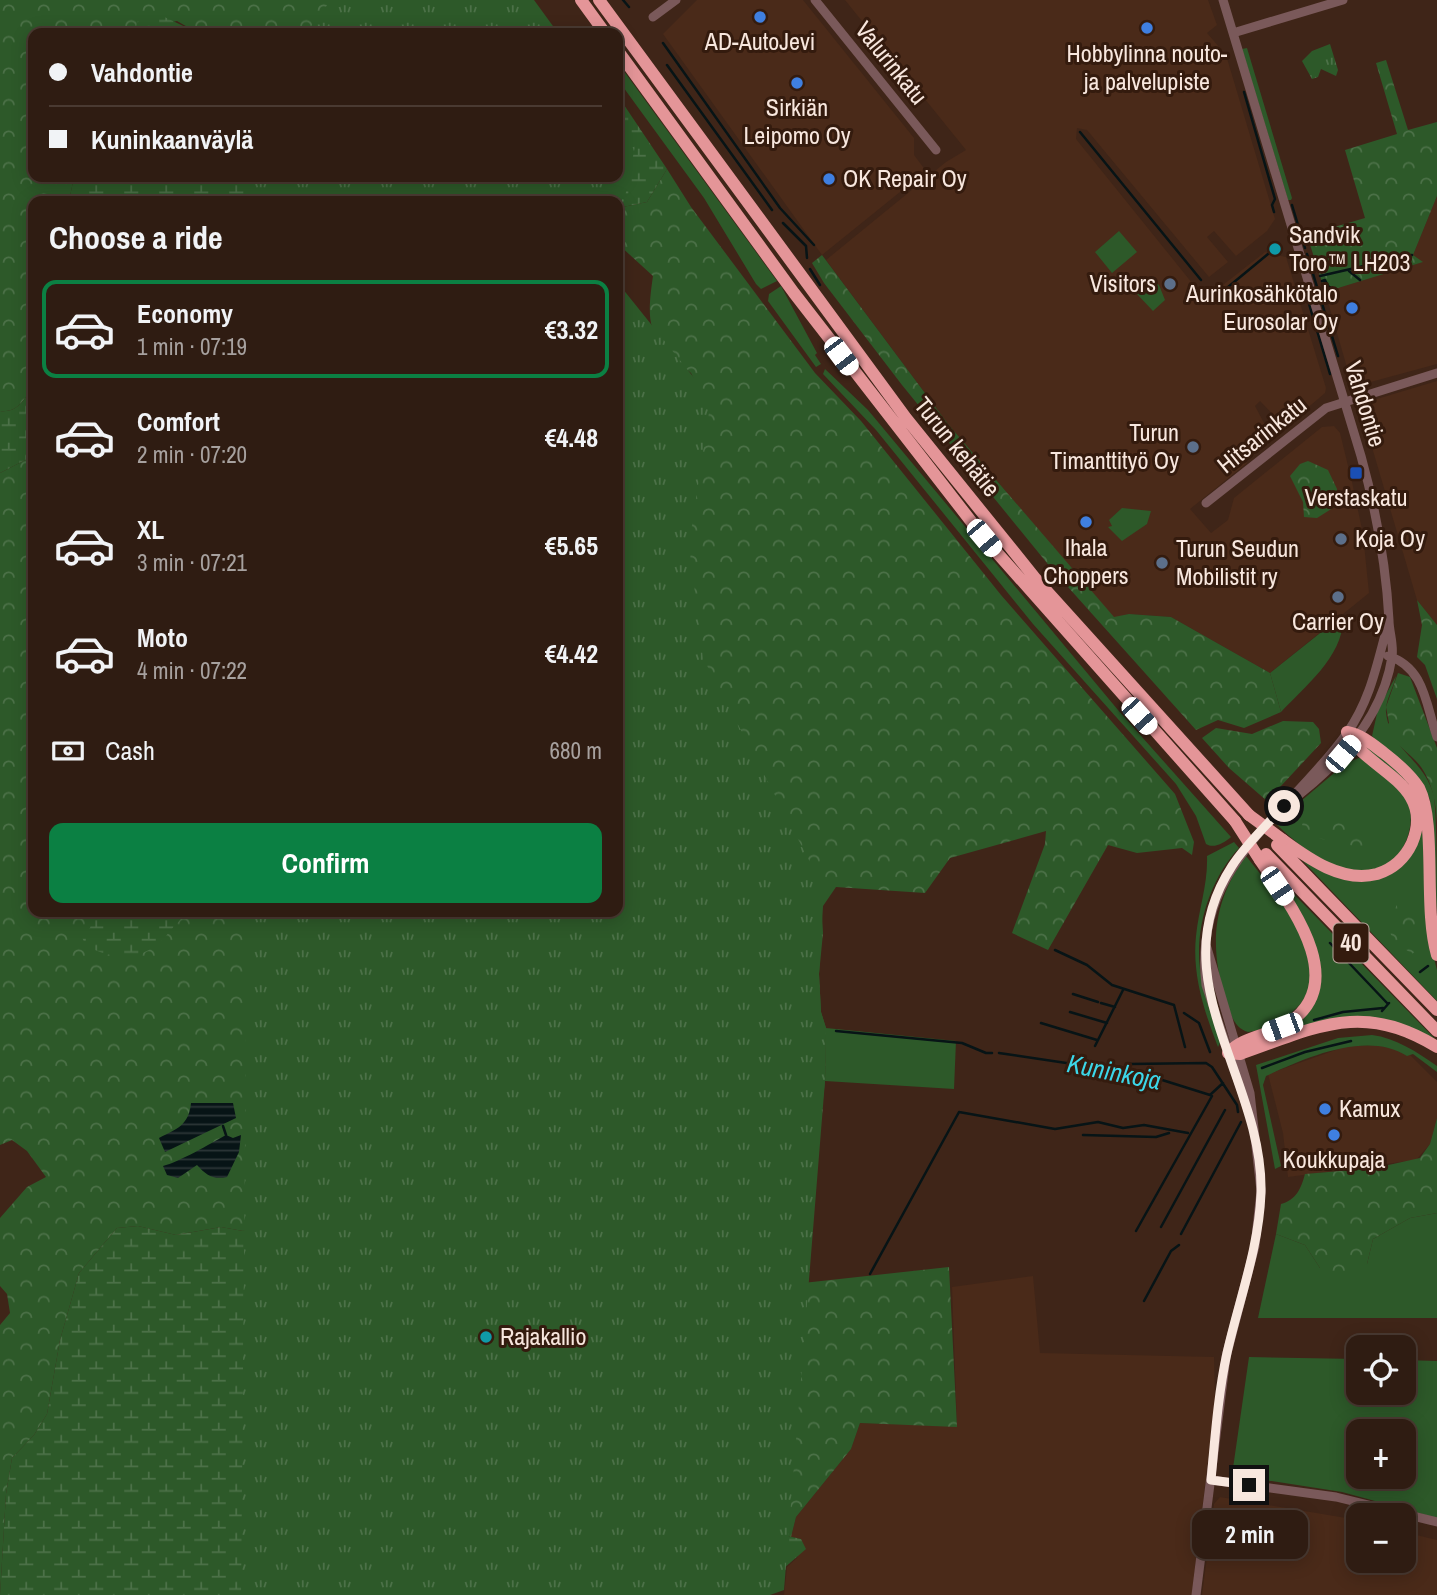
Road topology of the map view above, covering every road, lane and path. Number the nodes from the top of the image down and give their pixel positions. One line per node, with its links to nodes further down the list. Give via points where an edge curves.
1 (581, 0): 8 (highway)
2 (599, 0): 9 (highway, Turun kehätie, bridge)
3 (676, 0): 7 (street)
4 (816, 0): 13 (street, Valurinkatu)
5 (1223, 0): 11 (street, Vahdontie)
6 (1343, 0): 11 (street)
7 (653, 17)
8 (601, 28)
9 (620, 28)
10 (623, 33): 20 (highway, Turun kehätie, bridge, via 914,428 1035,578 1245,811)
11 (1233, 33): 15 (street, Vahdontie)
12 (623, 58): 21 (highway, Turun kehätie, bridge, via 794,293 984,538)
13 (936, 150)
14 (1437, 373): 15 (street)
15 (1345, 401): 16 (street, Hitsarinkatu, via 1320,412); 17 (street, Vahdontie, via 1382,543 1388,582)
16 (1206, 503)
17 (1387, 656): 18 (street, Vahdontie, via 1373,710); 19 (street, via 1405,664 1419,678)
18 (1353, 736): 20 (highway, via 1410,794 1417,826 1407,852 1379,873 1351,876); 22 (highway, via 1405,770 1424,800 1430,915); 26 (street, Vahdontie, via 1236,860 1212,908 1206,985)
19 (1437, 737)
20 (1280, 843): 23 (highway, 40)
21 (1263, 857): 24 (highway, 40); 26 (highway, via 1307,937 1315,962 1314,983 1309,1001 1293,1020)
22 (1437, 955)
23 (1437, 1010)
24 (1437, 1031)
25 (1437, 1047): 26 (highway, via 1399,1027 1357,1020)
26 (1235, 1050): 27 (street, Vahdontie, via 1254,1124 1260,1214 1226,1357)
27 (1211, 1480): 28 (street, via 1336,1497); 29 (street, Vahdontie)
28 (1437, 1522)
29 (1196, 1595)

